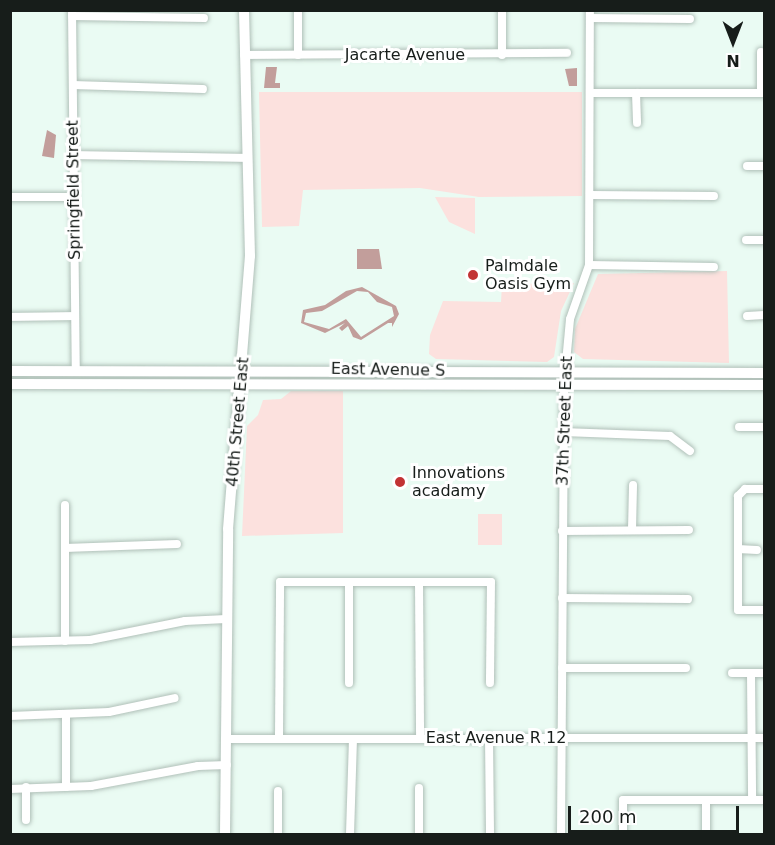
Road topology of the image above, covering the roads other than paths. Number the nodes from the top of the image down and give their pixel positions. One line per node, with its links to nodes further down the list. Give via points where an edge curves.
1 (244, 10): 11 (main road, 40th Street East)
2 (298, 10): 12 (street)
3 (502, 10): 13 (street)
4 (72, 13): 7 (street); 14 (street, Springfield Street)
5 (590, 14): 6 (street); 16 (street, 37th Street East)
6 (634, 14): 8 (street)
7 (204, 18)
8 (690, 19)
9 (761, 52): 18 (street)
10 (567, 53): 13 (street, Jacarte Avenue)
11 (244, 55): 12 (street, Jacarte Avenue); 21 (main road, 40th Street East)
12 (298, 55): 13 (street, Jacarte Avenue)
13 (502, 55)
14 (73, 85): 15 (street); 20 (street, Springfield Street)
15 (203, 89)
16 (590, 93): 17 (street); 24 (street, 37th Street East)
17 (636, 93): 18 (street); 19 (street)
18 (763, 93)
19 (637, 123)
20 (74, 155): 21 (street); 27 (street, Springfield Street)
21 (248, 158): 36 (main road, 40th Street East, via 250,256)
22 (747, 166): 23 (street)
23 (765, 166)
24 (590, 195): 25 (street); 30 (street, 37th Street East)
25 (714, 196)
26 (10, 197): 27 (street)
27 (74, 197): 34 (street, Springfield Street)
28 (746, 240): 29 (street)
29 (765, 240)
30 (589, 265): 31 (street); 39 (street, 37th Street East, via 570,319)
31 (714, 267)
32 (747, 315): 33 (street)
33 (765, 315)
34 (75, 316): 35 (street); 38 (street, Springfield Street)
35 (10, 317)
36 (242, 369): 38 (main road, East Avenue S); 39 (main road, East Avenue S); 42 (main road, 40th Street East)
37 (10, 370): 38 (main road, East Avenue S)
38 (76, 370)
39 (565, 372): 40 (main road, East Avenue S); 43 (street, 37th Street East)
40 (765, 373)
41 (10, 384): 42 (main road, East Avenue S)
42 (241, 384): 43 (main road, East Avenue S); 64 (main road, 40th Street East, via 228,529)
43 (564, 384): 44 (main road, East Avenue S); 47 (street, 37th Street East)
44 (765, 386)
45 (739, 427): 46 (street)
46 (765, 427)
47 (563, 432): 48 (street, via 670,436); 54 (street, 37th Street East)
48 (690, 452)
49 (633, 485): 52 (street)
50 (765, 489): 57 (street, via 745,489 738,496)
51 (65, 505): 56 (street)
52 (632, 530): 53 (street); 54 (street)
53 (688, 530)
54 (562, 531): 61 (street, 37th Street East)
55 (177, 544): 56 (street)
56 (65, 548): 65 (street)
57 (738, 549): 58 (street); 63 (street, via 738,610)
58 (758, 550)
59 (349, 582): 60 (street); 72 (street); 78 (street, via 280,582)
60 (419, 582): 73 (street, via 491,582); 79 (street)
61 (562, 598): 62 (street); 67 (street, 37th Street East)
62 (688, 599)
63 (765, 610)
64 (226, 619): 65 (street, via 185,621 90,640); 83 (main road, 40th Street East)
65 (65, 641): 66 (street)
66 (10, 642)
67 (562, 668): 68 (street); 80 (street, 37th Street East)
68 (686, 668)
69 (732, 673): 70 (street)
70 (751, 673): 71 (street); 81 (street)
71 (765, 673)
72 (349, 683)
73 (490, 683)
74 (175, 698): 76 (street, via 110,712)
75 (10, 716): 76 (street)
76 (66, 716): 87 (street)
77 (489, 737): 79 (street, East Avenue R 12); 80 (street, East Avenue R 12); 99 (street)
78 (279, 738): 83 (street, East Avenue R 12); 84 (street, East Avenue R 12)
79 (420, 738): 84 (street, East Avenue R 12)
80 (562, 738): 81 (street, East Avenue R 12); 100 (street, 37th Street East)
81 (752, 738): 82 (street, East Avenue R 12); 91 (street)
82 (765, 738)
83 (227, 739): 85 (main road, 40th Street East)
84 (353, 739): 97 (street)
85 (227, 765): 87 (street, via 198,766 121,783); 95 (main road, 40th Street East)
86 (26, 787): 87 (street); 89 (street); 94 (street)
87 (66, 787)
88 (419, 788): 98 (street)
89 (10, 789)
90 (278, 791): 96 (street)
91 (752, 800): 92 (street); 93 (street)
92 (765, 800)
93 (706, 801): 101 (street, via 623,800); 102 (street)
94 (26, 820)
95 (225, 834)
96 (278, 834)
97 (350, 834)
98 (419, 834)
99 (490, 834)
100 (561, 834)
101 (623, 834)
102 (706, 834)

